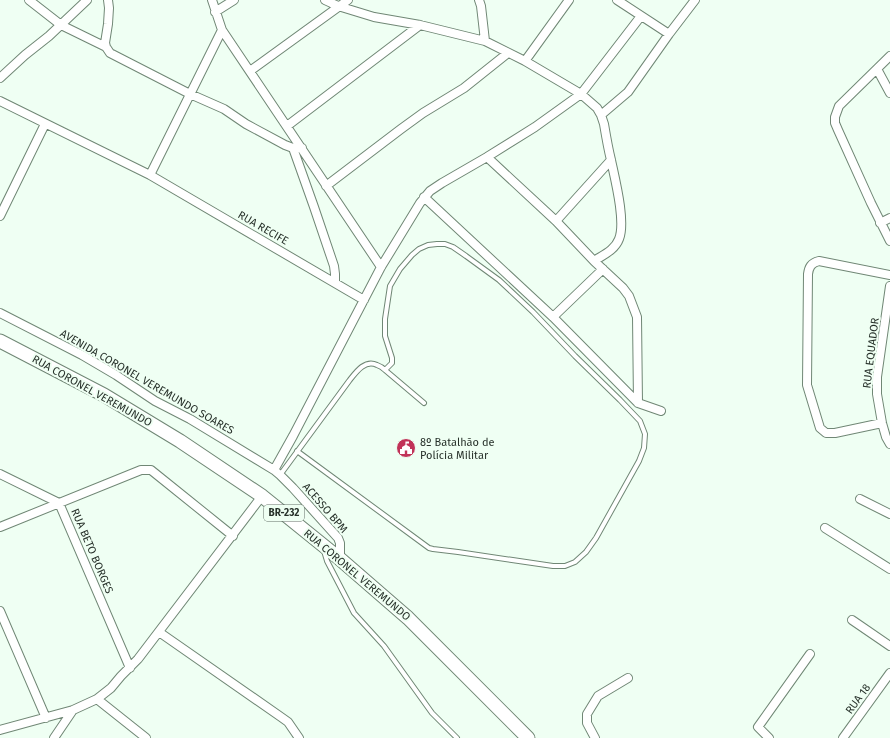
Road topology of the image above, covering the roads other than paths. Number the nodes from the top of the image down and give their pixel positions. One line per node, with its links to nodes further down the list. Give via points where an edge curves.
1 (29, 0): 15 (street)
2 (87, 0): 15 (street)
3 (108, 0): 20 (street)
4 (212, 0): 13 (street)
5 (234, 0): 13 (street)
6 (325, 0): 12 (street)
7 (348, 0): 12 (street)
8 (569, 0): 23 (street)
9 (616, 0): 14 (street)
10 (695, 0): 18 (street)
11 (482, 2): 19 (street)
12 (338, 6): 16 (street, via 374,17); 25 (street)
13 (216, 12): 17 (street)
14 (641, 16): 18 (street); 29 (street)
15 (61, 25): 20 (street); 26 (street)
16 (420, 25): 19 (street); 33 (street)
17 (222, 30): 25 (street); 28 (street)
18 (669, 34): 31 (street, via 628,92)
19 (485, 41): 21 (street)
20 (106, 47): 28 (street, via 110,53)
21 (508, 53): 23 (street); 39 (street, via 464,88 423,113)
22 (890, 56): 24 (street)
23 (525, 61): 29 (street)
24 (877, 69): 27 (street); 44 (street, via 839,106 835,123)
25 (250, 71): 33 (street)
26 (0, 78)
27 (890, 93)
28 (190, 94): 34 (street, via 224,109 271,138); 38 (street)
29 (581, 94): 31 (street); 36 (street)
30 (0, 102): 32 (street, RUA RECIFE)
31 (601, 115): 37 (street)
32 (45, 124): 38 (street, RUA RECIFE); 41 (street)
33 (287, 126): 35 (street)
34 (293, 148): 35 (street); 50 (street, via 334,266)
35 (302, 148): 39 (street)
36 (487, 157): 40 (street, via 442,183); 43 (street)
37 (611, 160): 43 (street); 46 (street, via 621,216 621,233 619,241 611,251)
38 (150, 175): 50 (street, RUA RECIFE)
39 (326, 186): 47 (street)
40 (424, 197): 47 (street); 54 (street)
41 (0, 216)
42 (890, 218): 44 (street)
43 (556, 221): 46 (street)
44 (880, 223): 45 (street)
45 (890, 241)
46 (594, 261): 48 (street)
47 (381, 267): 52 (street)
48 (603, 269): 54 (street); 58 (street, via 629,296 637,317)
49 (890, 275): 60 (street, via 819,261 809,267 808,274 807,385 820,428 826,433)
50 (335, 282): 52 (street, RUA RECIFE)
51 (890, 286): 60 (street, RUA EQUADOR, via 877,376 877,394)
52 (364, 300): 63 (street)
53 (0, 313): 63 (street, AVENIDA CORONEL VEREMUNDO SOARES, via 82,355)
54 (552, 317): 58 (street)
55 (0, 341): 65 (highway, RUA CORONEL VEREMUNDO / BR-232, via 104,395 180,441)
56 (385, 370): 57 (lane); 62 (lane, via 371,363 357,370); 62 (lane, via 392,363 385,336 390,286 419,249 428,245 445,244 499,280 640,421 645,434 644,448 639,461 586,552 575,562 565,566 553,566 433,550)
57 (424, 403)
58 (638, 403): 59 (street)
59 (660, 411)
60 (885, 428): 61 (street, RUA EQUADOR)
61 (890, 444)
62 (298, 450): 63 (lane)
63 (277, 472): 73 (street, ACESSO BPM, via 338,538)
64 (0, 474): 67 (street, RUA BETO BORGES)
65 (262, 496): 71 (street); 72 (highway, RUA CORONEL VEREMUNDO / BR-232)
66 (860, 499): 68 (street)
67 (59, 503): 69 (street); 71 (street, via 141,470 151,470); 80 (street, RUA BETO BORGES)
68 (890, 514)
69 (0, 527)
70 (825, 528): 74 (street)
71 (233, 536): 77 (street)
72 (322, 545): 73 (highway, RUA CORONEL VEREMUNDO / BR-232); 90 (lane, via 326,561 354,613 384,646 432,713)
73 (340, 559): 91 (highway, RUA CORONEL VEREMUNDO / BR-232, via 408,618)
74 (890, 569)
75 (0, 611): 85 (street)
76 (852, 620): 78 (street)
77 (159, 632): 80 (street); 89 (street, via 288,722)
78 (890, 646)
79 (810, 654): 93 (street, via 758,727)
80 (130, 668): 83 (street)
81 (890, 674): 94 (street, RUA 18)
82 (628, 678): 92 (street, via 598,696 587,714 587,723)
83 (97, 699): 84 (street); 88 (street)
84 (73, 710): 85 (street); 87 (street)
85 (46, 718): 86 (street)
86 (0, 730)
87 (54, 738)
88 (146, 738)
89 (299, 738)
90 (457, 738)
91 (528, 738)
92 (595, 738)
93 (769, 738)
94 (843, 738)

